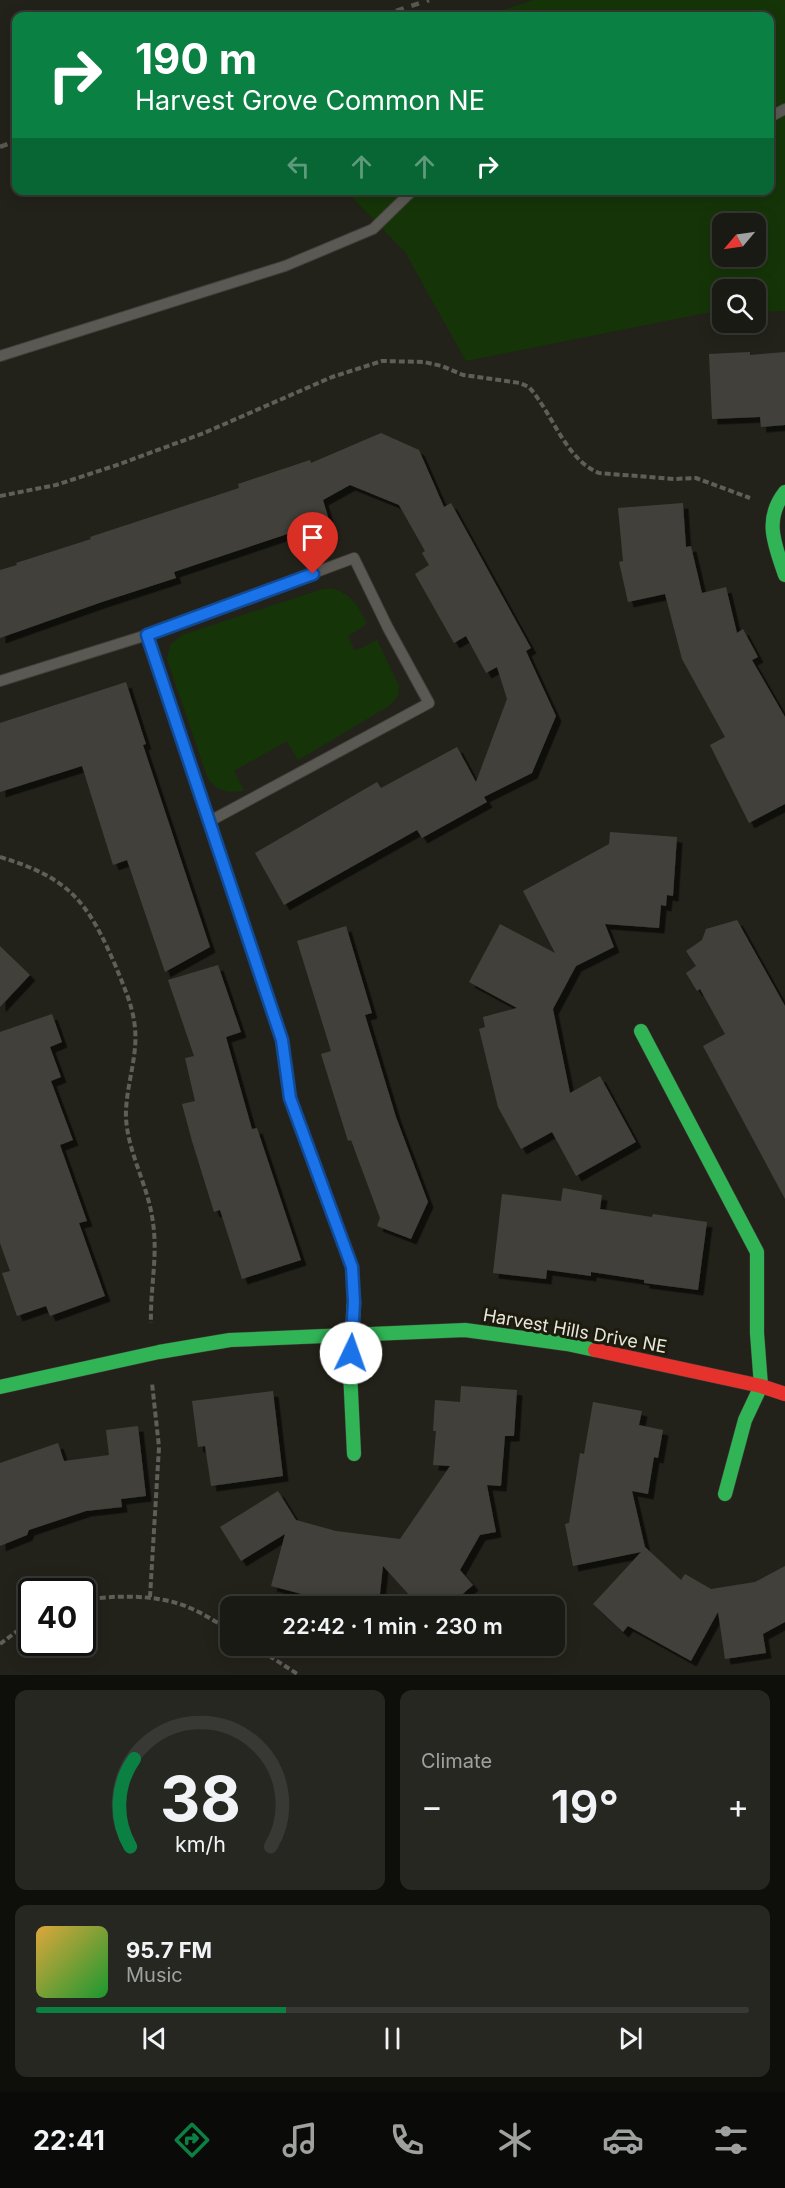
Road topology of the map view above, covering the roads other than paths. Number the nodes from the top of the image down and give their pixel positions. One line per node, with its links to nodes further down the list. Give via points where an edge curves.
1 (408, 195): 2 (lane, via 373,229 285,266)
2 (0, 356)
3 (785, 492): 4 (street, via 774,508 772,537)
4 (785, 575)
5 (147, 635): 6 (lane); 7 (lane); 7 (lane, via 354,558 429,703)
6 (0, 681)
7 (210, 821): 9 (lane, via 282,1040 290,1098 352,1267)
8 (641, 1030): 11 (street, via 757,1252)
9 (354, 1302): 10 (street)
10 (352, 1335): 11 (street, Harvest Hills Drive NE, via 465,1330 567,1344); 12 (street, Harvest Hills Drive NE, via 230,1340); 14 (street)
11 (761, 1386): 13 (street, Harvest Hills Drive NE); 15 (street, via 746,1420)
12 (0, 1387)
13 (785, 1394)
14 (354, 1454)
15 (725, 1494)

